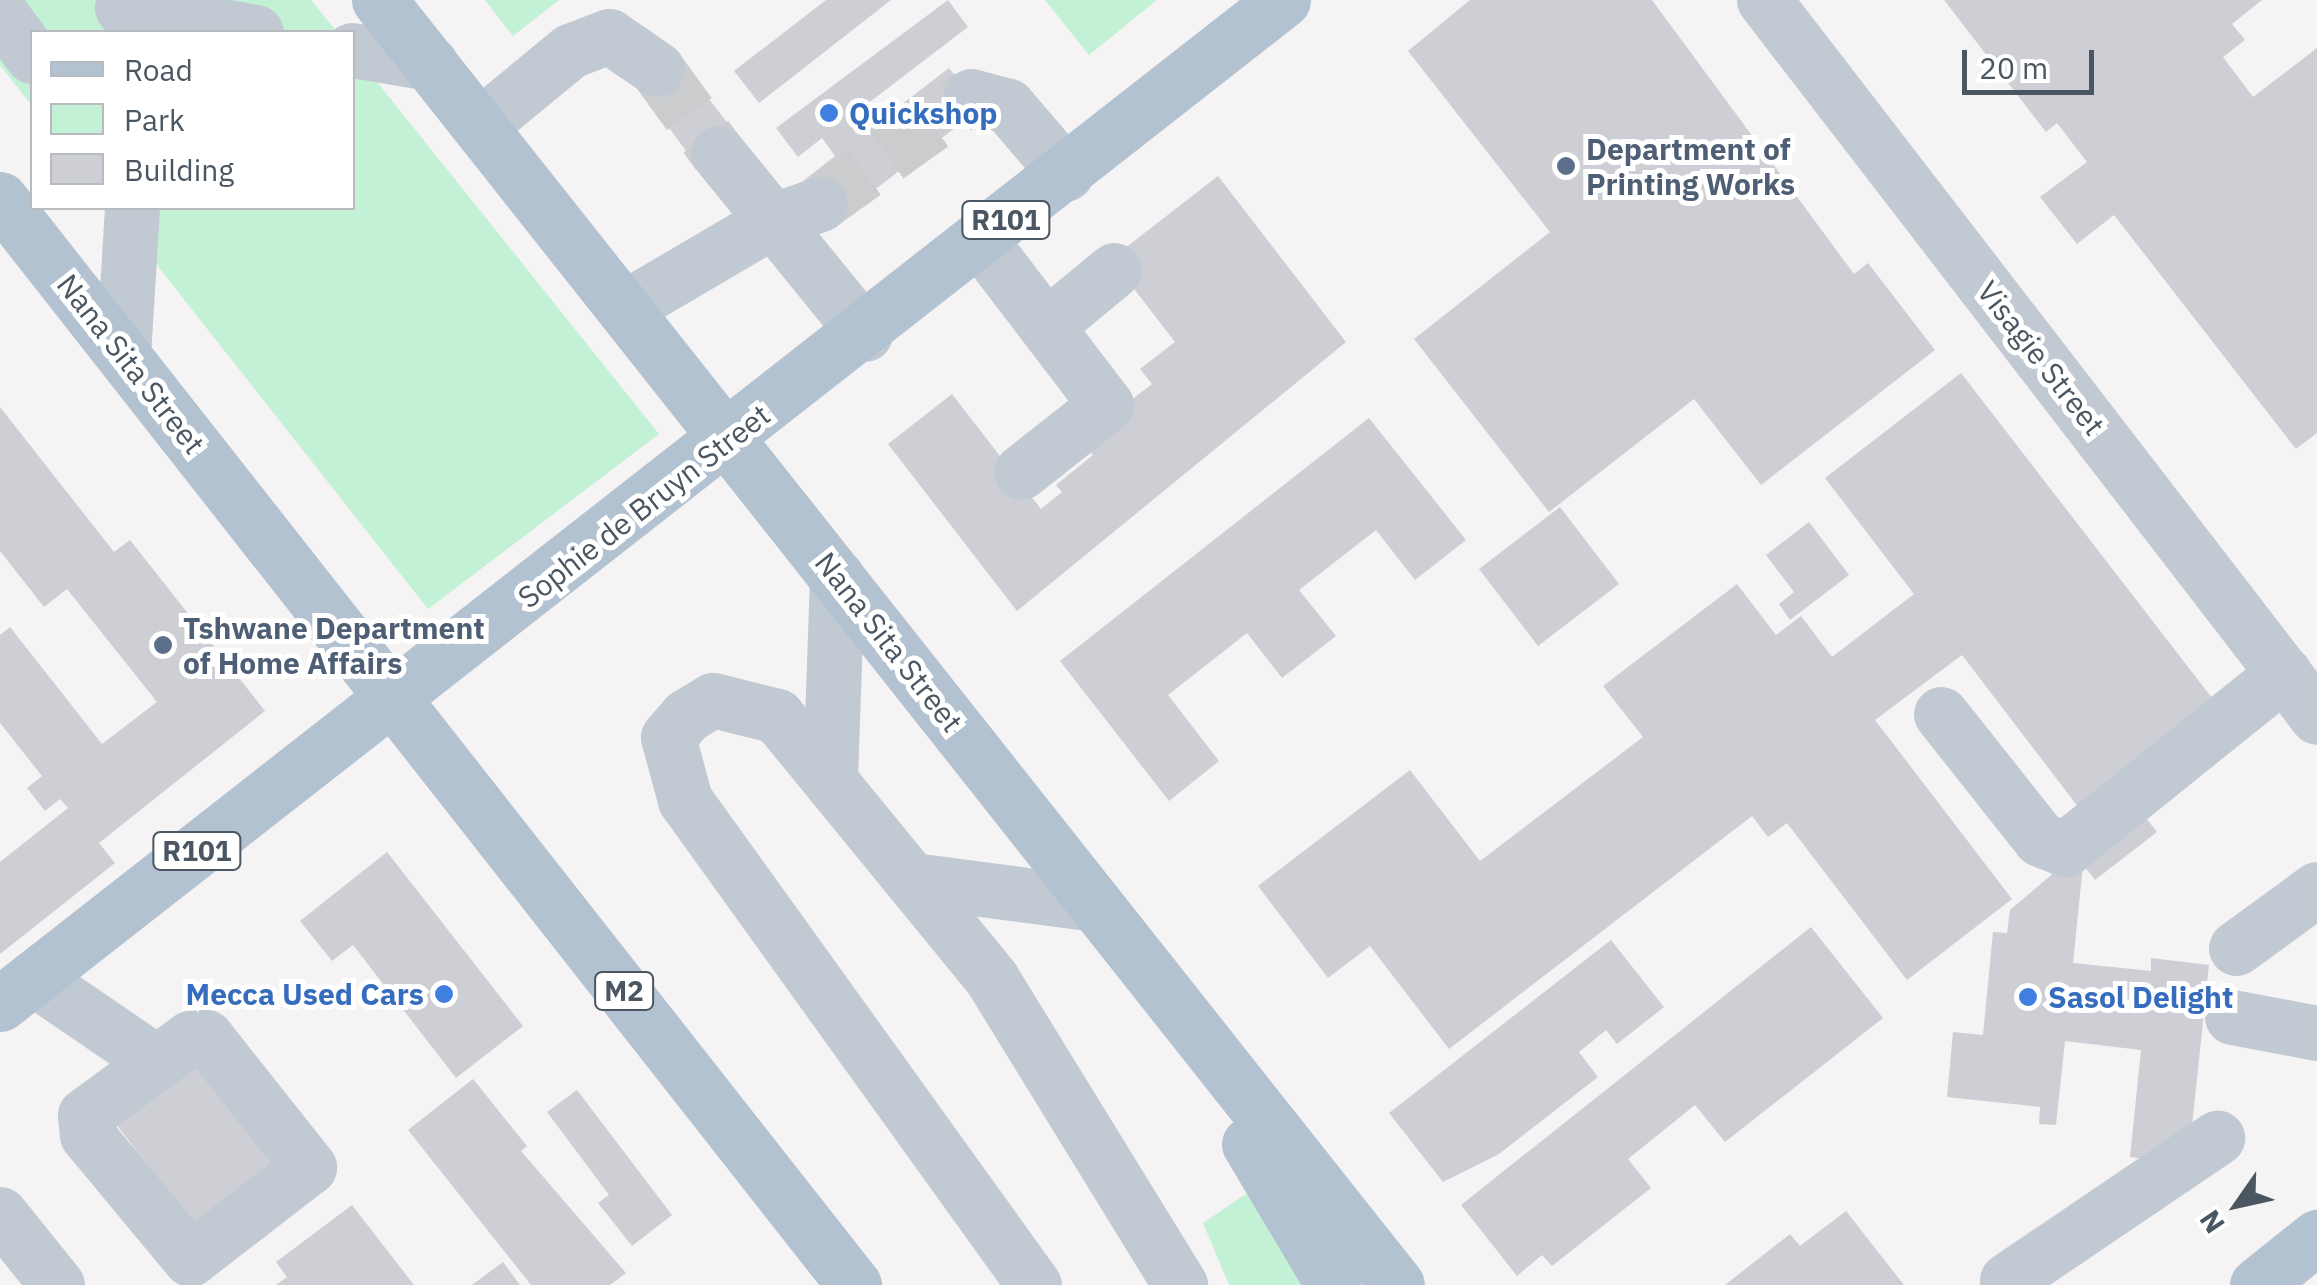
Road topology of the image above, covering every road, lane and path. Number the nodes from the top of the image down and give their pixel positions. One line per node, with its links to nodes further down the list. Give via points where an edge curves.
1 (379, 0): 9 (main road, Nana Sita Street)
2 (1283, 0): 14 (main road, Sophie de Bruyn Street / R101)
3 (1764, 0): 27 (street, Visagie Street)
4 (0, 13): 8 (street)
5 (124, 20): 6 (street)
6 (239, 21)
7 (355, 50): 9 (street)
8 (30, 53)
9 (430, 63): 12 (main road, Nana Sita Street)
10 (657, 69): 12 (street, via 609,36 570,51)
11 (971, 96): 14 (street, via 1008,106)
12 (479, 126): 20 (main road, Nana Sita Street)
13 (718, 153): 17 (street)
14 (1066, 174): 18 (main road, Sophie de Bruyn Street / R101)
15 (0, 199): 23 (main road, Nana Sita Street / M2)
16 (132, 210): 23 (street)
17 (796, 213): 20 (street); 22 (street)
18 (980, 240): 21 (street); 22 (main road, Sophie de Bruyn Street / R101)
19 (1114, 270): 21 (street)
20 (624, 308): 24 (main road, Nana Sita Street)
21 (1050, 324): 25 (street, via 1106,405)
22 (865, 334): 24 (main road, Sophie de Bruyn Street / R101)
23 (123, 355): 28 (main road, Nana Sita Street / M2)
24 (730, 441): 26 (main road, Nana Sita Street); 28 (main road, Sophie de Bruyn Street / R101)
25 (1021, 472)
26 (837, 577): 31 (street); 34 (main road, Nana Sita Street)
27 (2284, 673): 29 (street, via 2065,849 2040,839); 30 (street, Visagie Street)
28 (394, 698): 37 (main road, Sophie de Bruyn Street / R101); 46 (main road, Nana Sita Street / M2)
29 (1941, 714)
30 (2317, 717)
31 (830, 778): 32 (street); 47 (street, via 777,716 746,702 714,700 668,737 686,800)
32 (913, 880): 34 (street); 44 (street, via 992,979)
33 (2317, 889): 35 (street)
34 (1096, 904): 36 (main road, Nana Sita Street)
35 (2236, 948)
36 (1156, 981): 48 (main road); 49 (main road, Nana Sita Street)
37 (17, 991): 40 (street)
38 (2232, 1017): 39 (street)
39 (2317, 1033)
40 (156, 1062)
41 (2216, 1138): 43 (street)
42 (0, 1214): 45 (street)
43 (2007, 1280)
44 (1179, 1283)
45 (57, 1285)
46 (854, 1285)
47 (1034, 1285)
48 (1333, 1285)
49 (1397, 1285)

